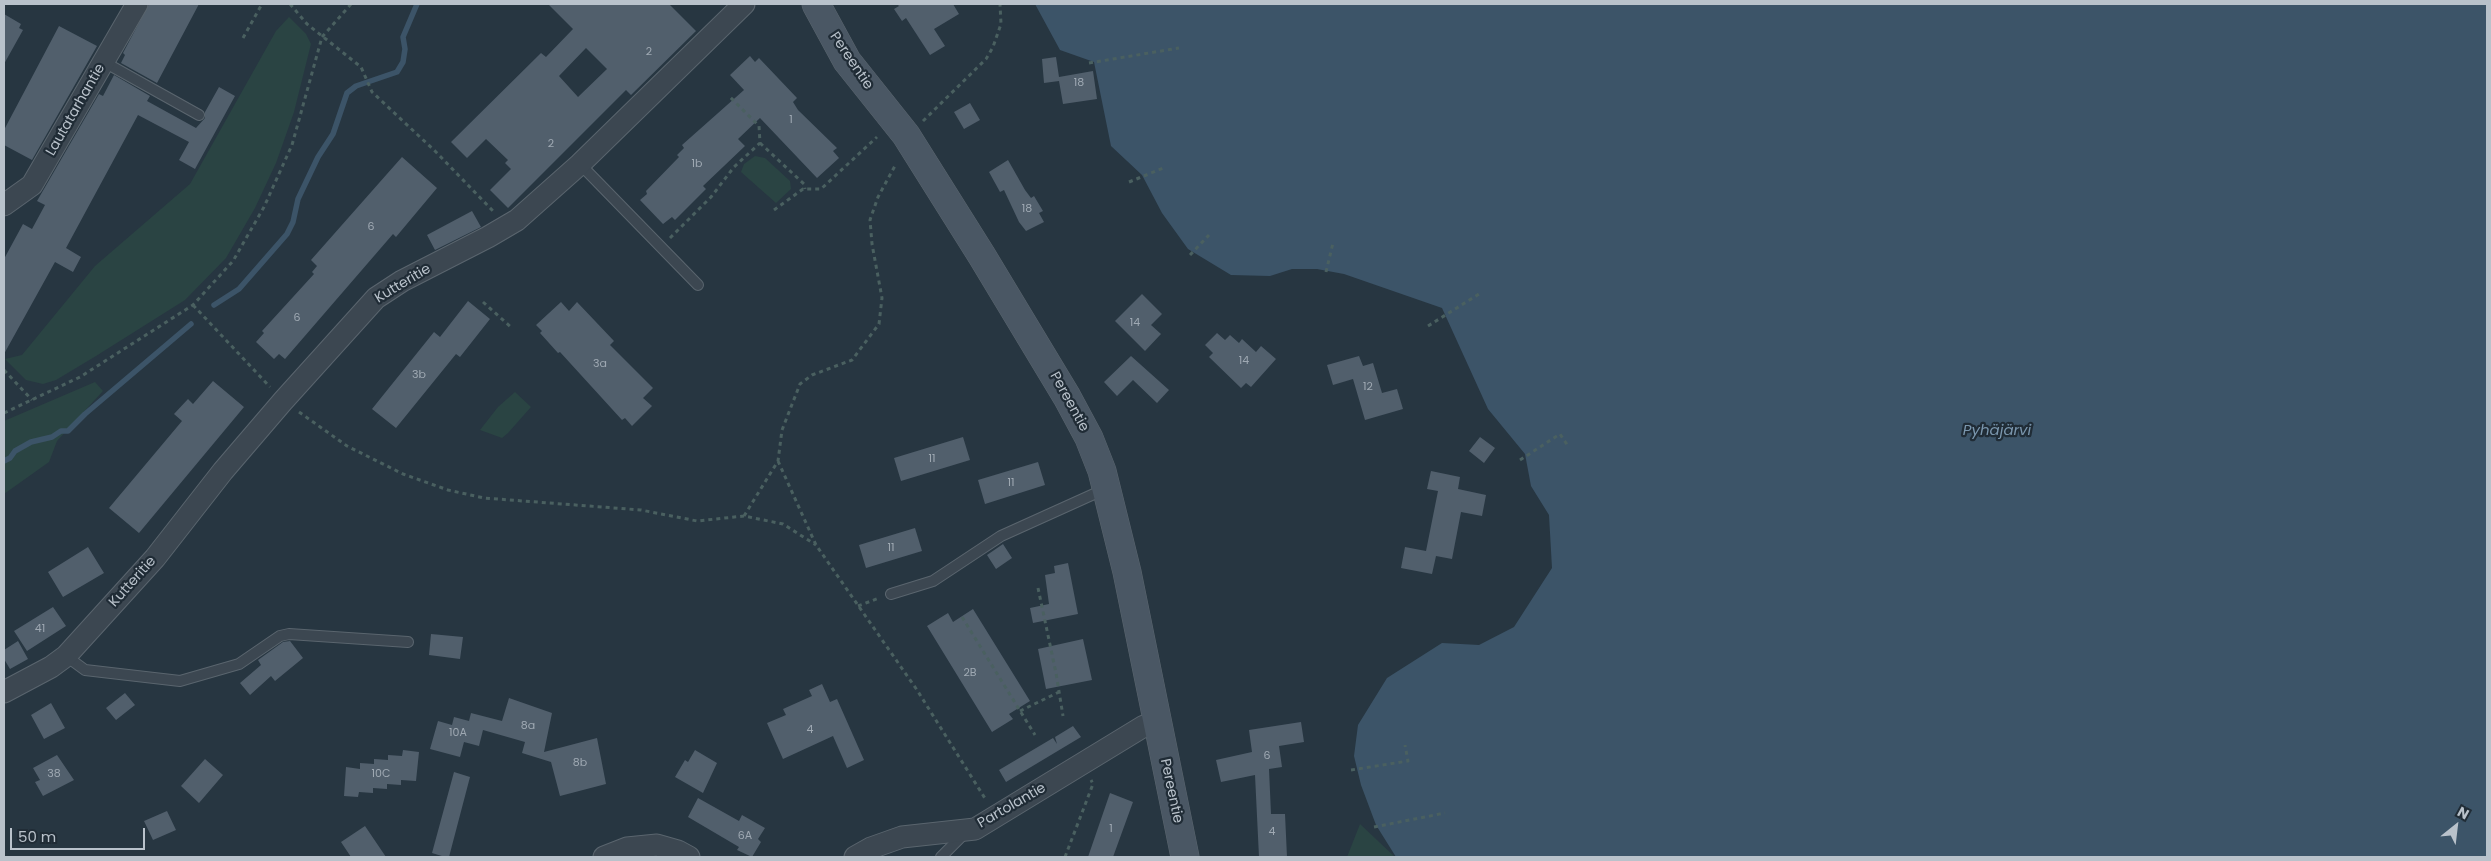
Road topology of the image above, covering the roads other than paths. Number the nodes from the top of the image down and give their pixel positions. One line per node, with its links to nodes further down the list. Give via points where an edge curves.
1 (137, 4): 4 (street, Lautatarhantie)
2 (744, 4): 6 (street, Kutteritie)
3 (816, 4): 9 (street, Pereentie, via 852,67 906,135 1044,358 1089,438)
4 (104, 62): 5 (lane); 7 (street, Lautatarhantie, via 32,185)
5 (199, 115)
6 (580, 164): 8 (lane); 12 (street, Kutteritie, via 507,226 376,298 223,471 155,558)
7 (4, 205)
8 (698, 285)
9 (1106, 488): 10 (lane, via 1000,536 932,581); 14 (street, Pereentie, via 1127,572)
10 (891, 594)
11 (408, 642): 12 (lane, via 290,634 280,636 239,664 180,681 85,670)
12 (66, 656): 13 (street, Kutteritie)
13 (4, 692)
14 (1158, 726): 15 (street, Partolantie, via 1144,726 997,817); 20 (street, Pereentie)
15 (970, 829): 18 (street, Partolantie, via 902,837); 19 (lane)
16 (604, 857): 17 (street, via 627,848 657,845)
17 (689, 857)
18 (855, 857)
19 (941, 857)
20 (1185, 857)

